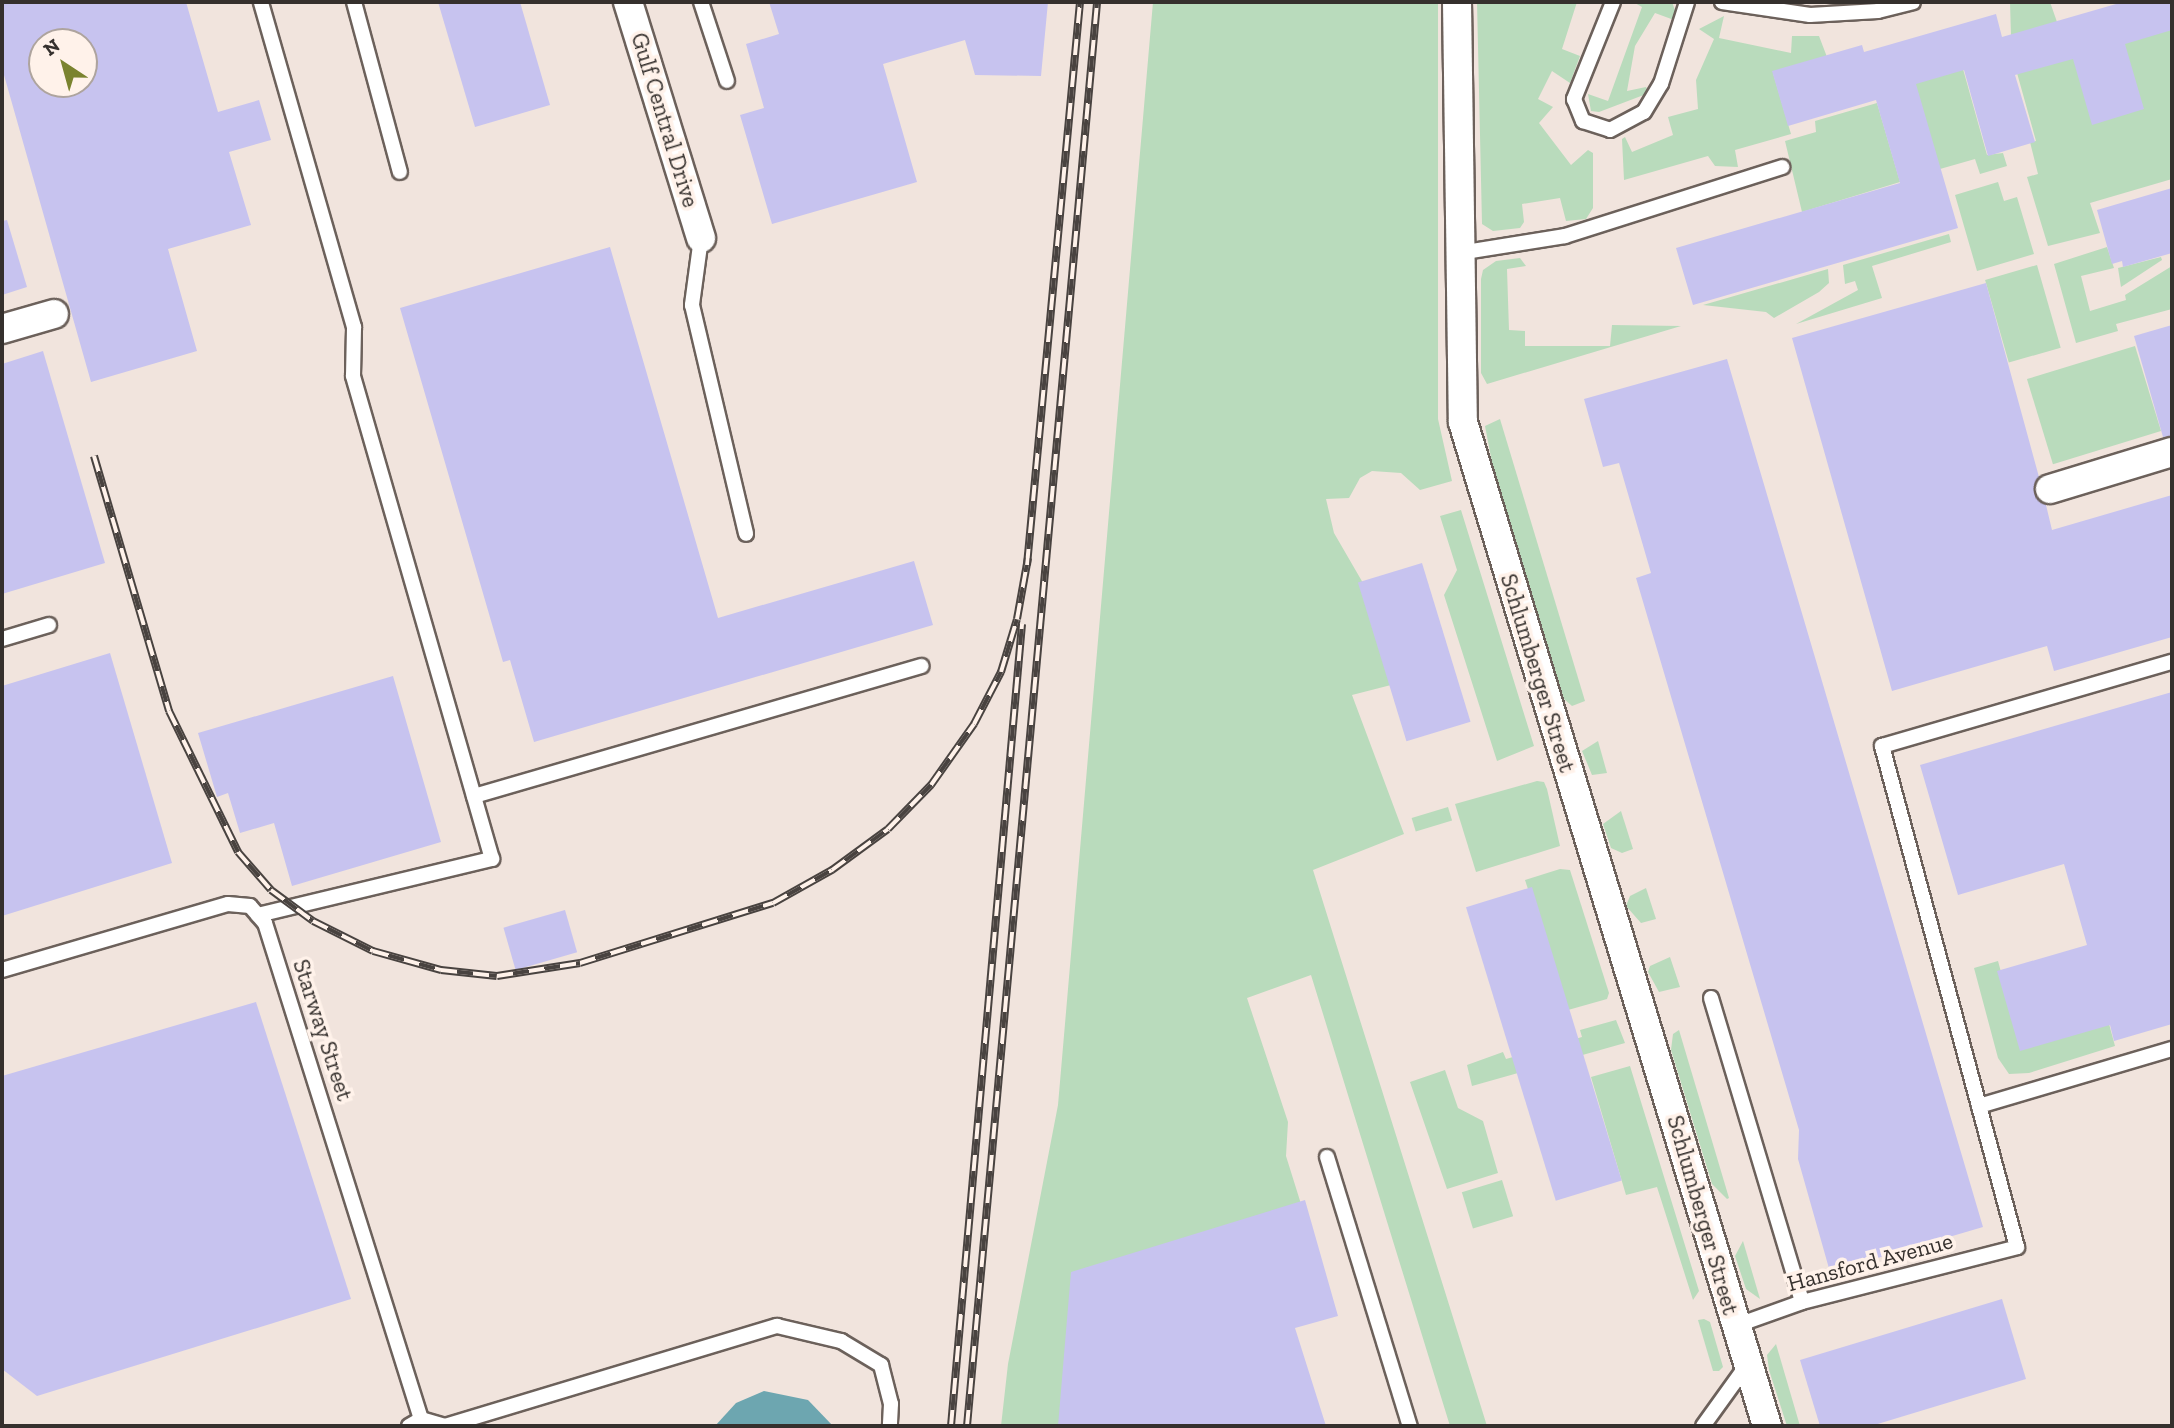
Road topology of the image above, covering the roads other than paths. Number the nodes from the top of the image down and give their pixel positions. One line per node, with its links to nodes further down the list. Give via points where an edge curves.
1 (261, 2): 24 (lane, via 354,327 353,376)
2 (354, 2): 12 (lane)
3 (628, 2): 13 (street, Gulf Central Drive)
4 (701, 2): 10 (lane)
5 (1457, 2): 14 (street, Schlumberger Street)
6 (1612, 2): 7 (lane, via 1574,99 1583,121 1610,130 1644,112)
7 (1687, 2)
8 (1722, 2): 9 (lane, via 1810,15 1878,11)
9 (1913, 2)
10 (727, 81)
11 (1782, 167): 14 (lane, via 1564,236)
12 (400, 172)
13 (701, 239): 19 (lane, via 692,305)
14 (1459, 253): 32 (street, Schlumberger Street, via 1463,422 1563,761 1626,950)
15 (54, 314): 16 (street)
16 (2, 330)
17 (2172, 452): 18 (street)
18 (2050, 489)
19 (746, 534)
20 (49, 625): 21 (lane)
21 (2, 639)
22 (2172, 662): 29 (lane, via 1882,746)
23 (921, 666): 24 (lane)
24 (474, 796): 25 (lane, via 492,859)
25 (258, 915): 26 (lane, via 250,906 228,904); 34 (lane, Starway Street, via 269,936)
26 (2, 970)
27 (1711, 998): 31 (lane)
28 (2172, 1049): 29 (lane)
29 (1979, 1106): 31 (lane, Hansford Avenue, via 2017,1247)
30 (1327, 1157): 37 (lane)
31 (1802, 1302): 32 (lane, Hansford Avenue)
32 (1735, 1326): 33 (street, Schlumberger Street)
33 (1747, 1365): 38 (lane); 39 (street, Schlumberger Street)
34 (415, 1422): 35 (lane)
35 (445, 1426): 36 (lane, via 777,1326 841,1341 881,1365 891,1404)
36 (890, 1426)
37 (1410, 1426)
38 (1703, 1426)
39 (1767, 1426)

